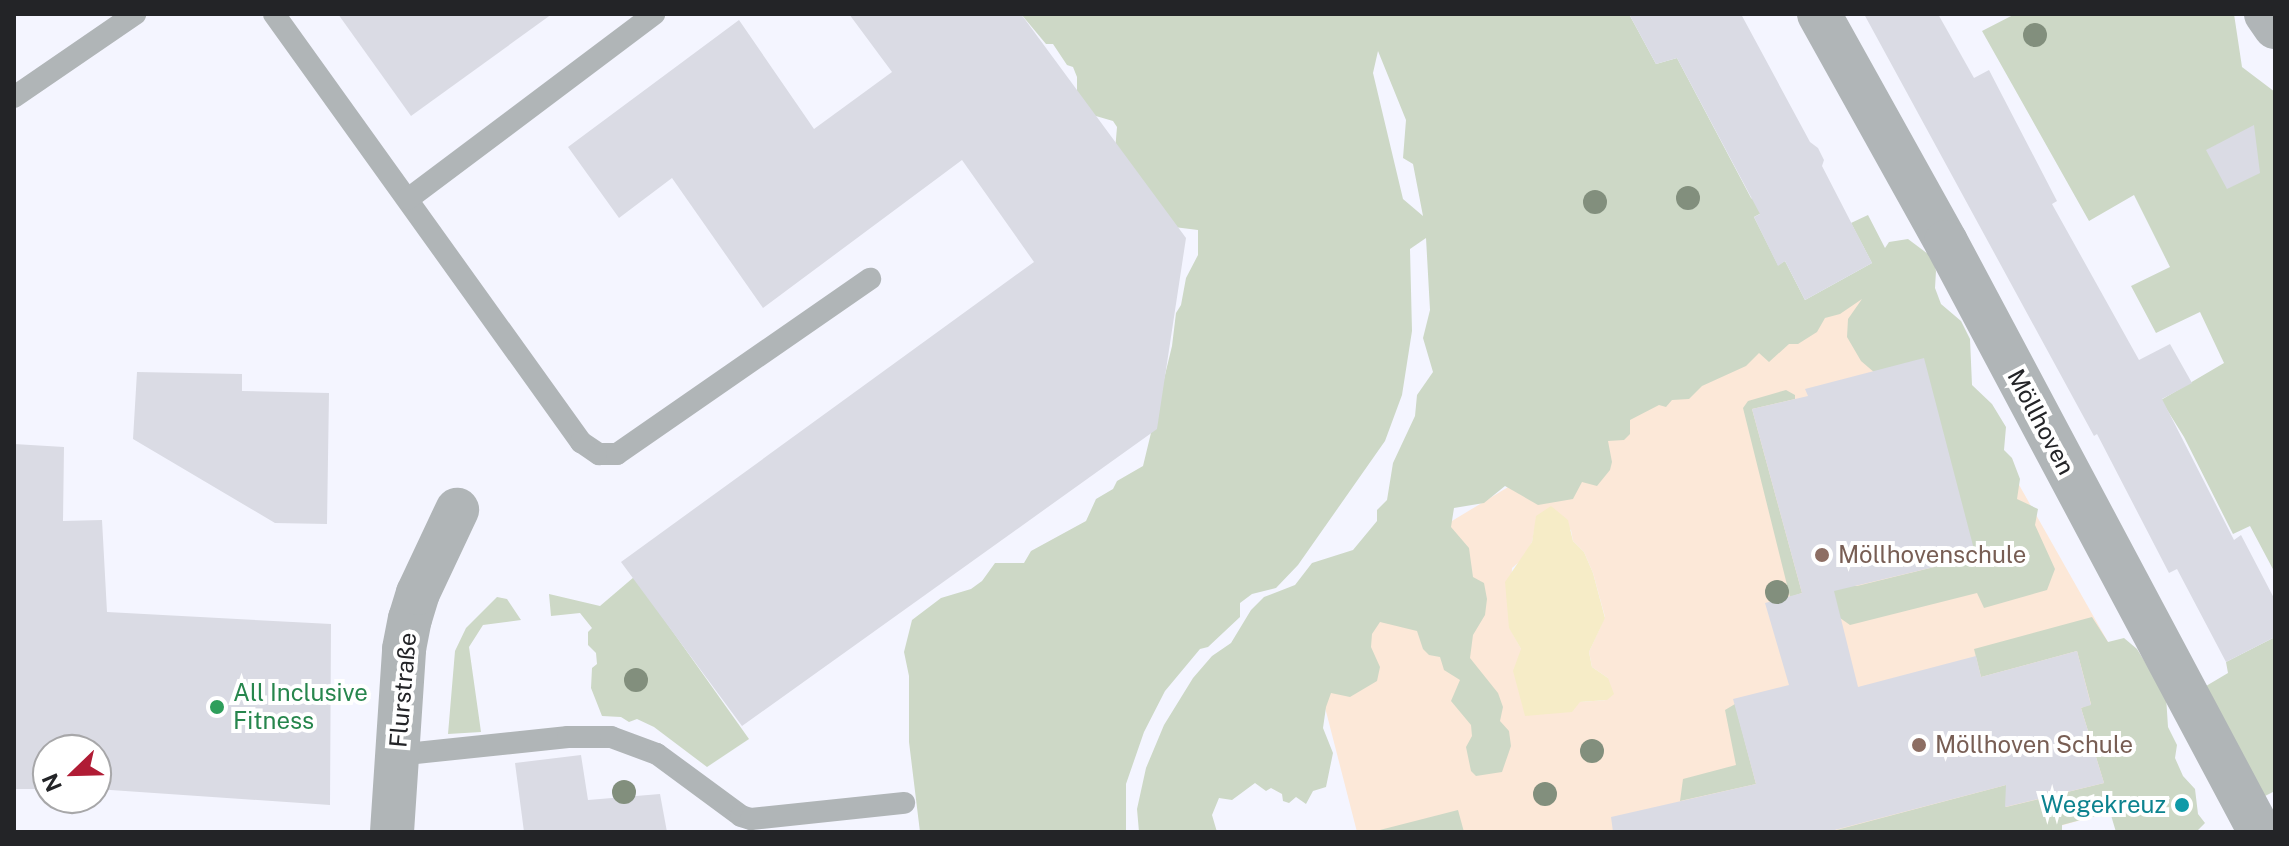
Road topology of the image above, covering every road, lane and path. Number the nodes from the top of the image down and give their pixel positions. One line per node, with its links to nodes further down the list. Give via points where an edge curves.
1 (135, 14): 5 (lane)
2 (274, 14): 6 (lane)
3 (654, 14): 6 (lane)
4 (1819, 14): 12 (street, Möllhoven)
5 (14, 97)
6 (408, 199): 7 (lane, via 581,442 599,454 617,454)
7 (870, 279)
8 (457, 510): 9 (street, Flurstraße, via 410,619)
9 (397, 755): 10 (lane, via 611,737 657,754 751,819); 11 (street, Flurstraße)
10 (904, 803)
11 (392, 832)
12 (2260, 832)

